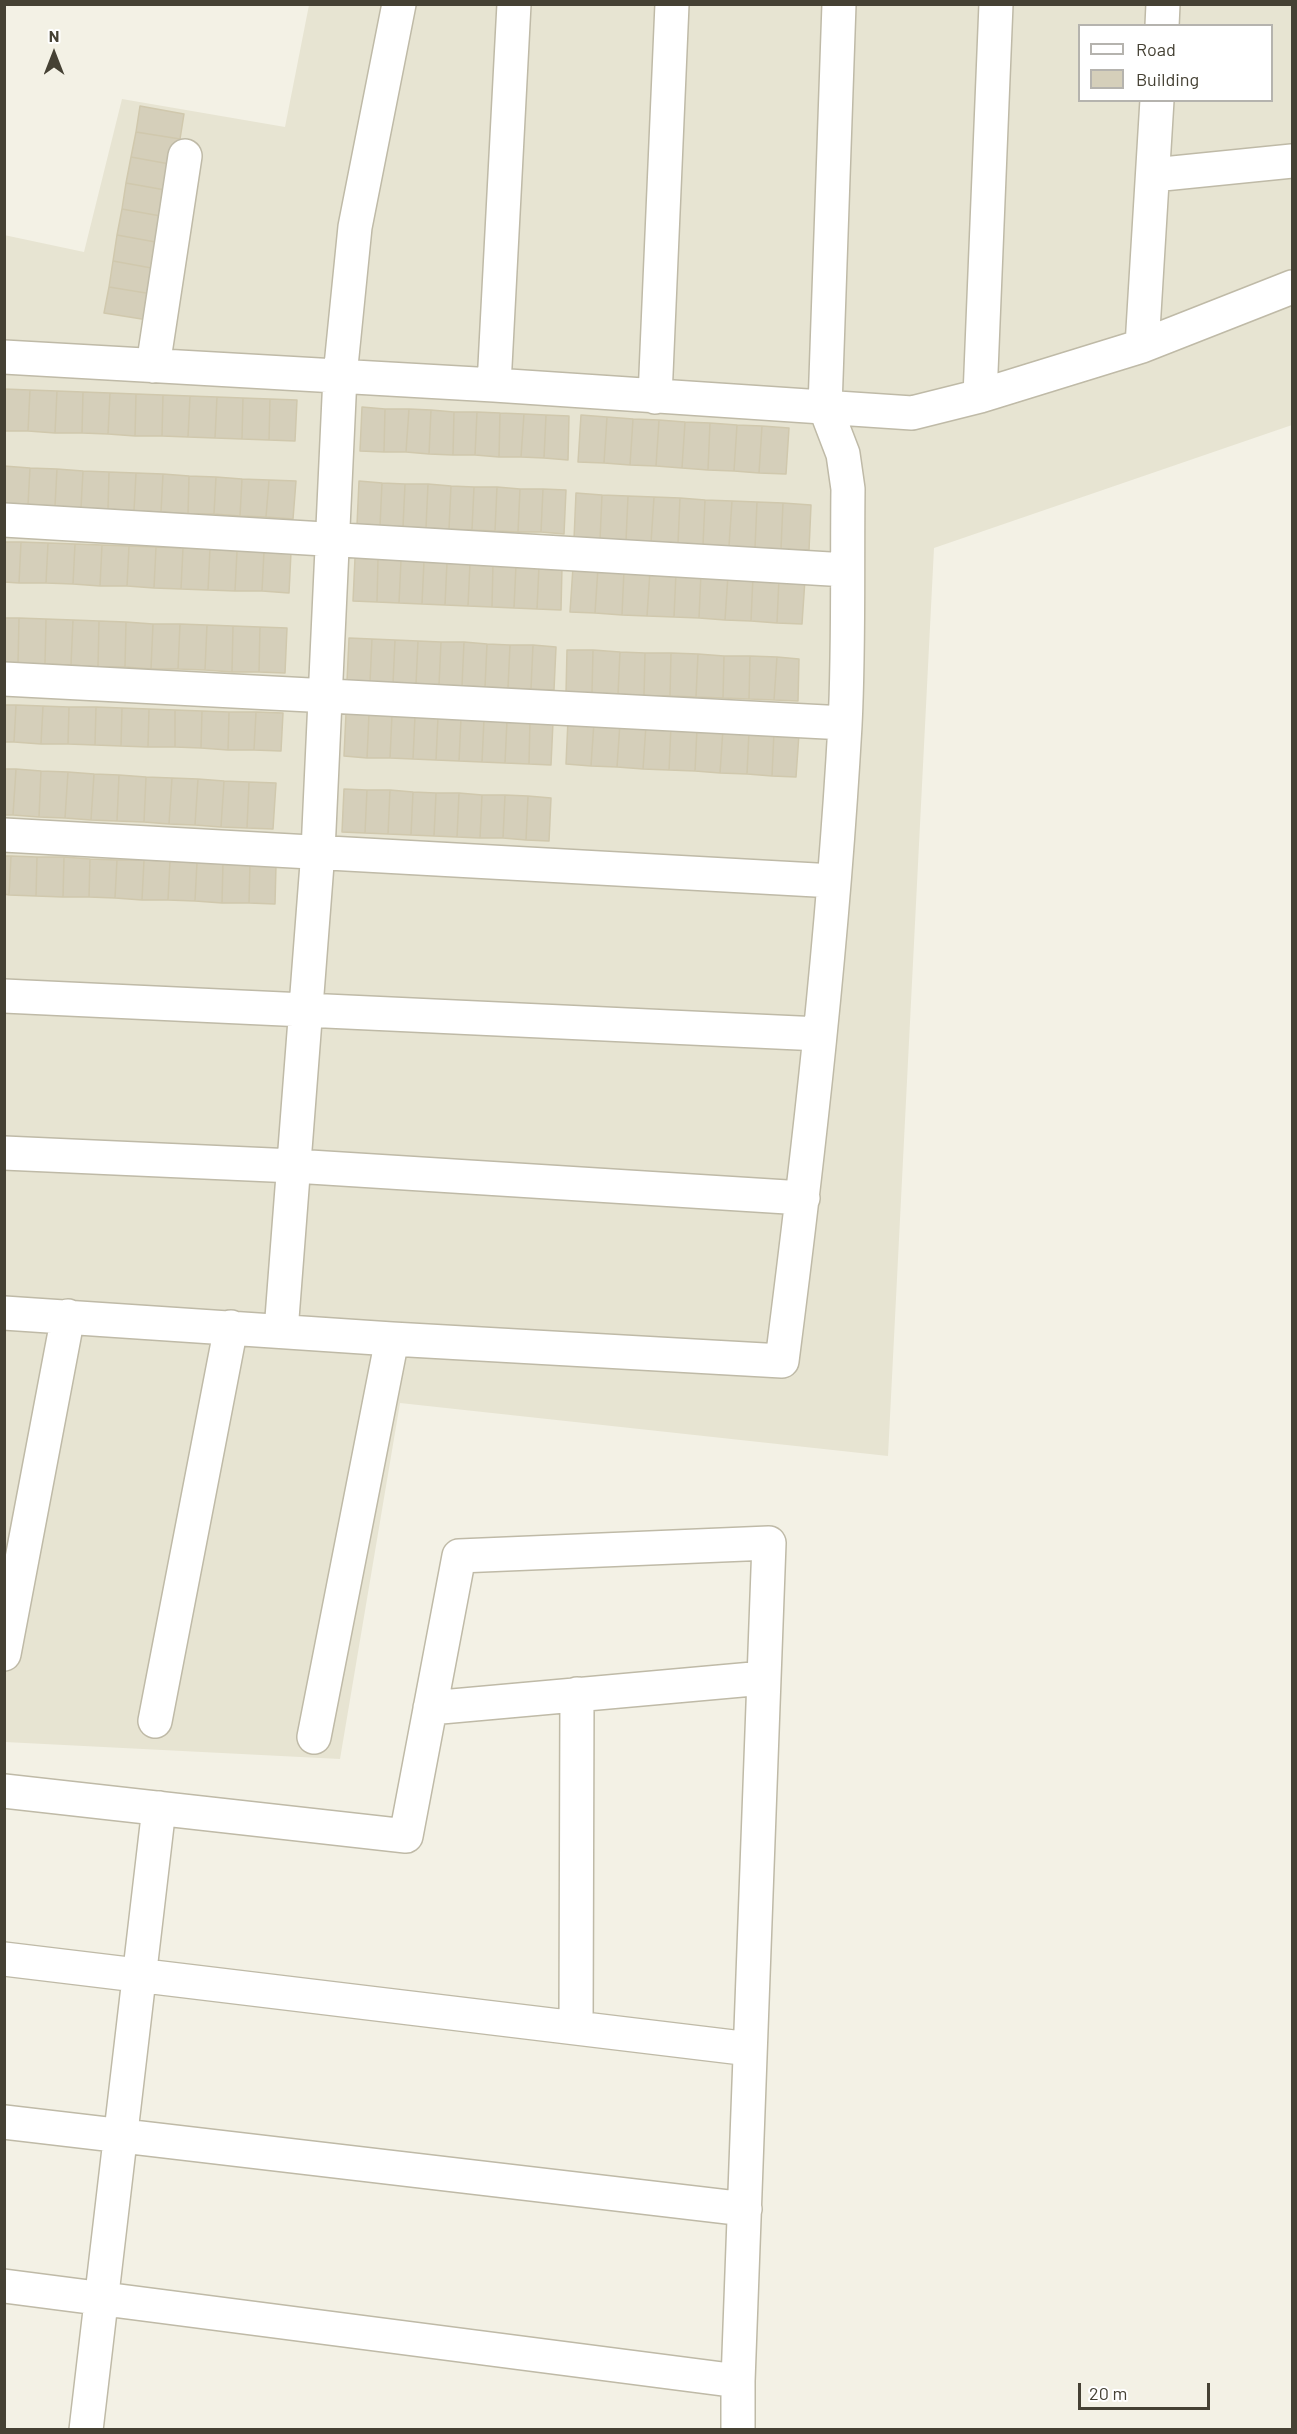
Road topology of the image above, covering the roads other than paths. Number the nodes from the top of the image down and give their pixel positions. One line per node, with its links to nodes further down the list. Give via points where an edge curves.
1 (399, 4): 16 (street, via 355,227)
2 (514, 4): 17 (street)
3 (672, 4): 19 (street)
4 (839, 4): 20 (street)
5 (996, 4): 18 (street)
6 (1163, 4): 7 (street)
7 (1162, 24)
8 (1157, 102): 11 (street)
9 (185, 156): 15 (street)
10 (1293, 160): 11 (street)
11 (1153, 176): 13 (street)
12 (1293, 287): 13 (street)
13 (1142, 346): 18 (street)
14 (4, 357): 15 (street)
15 (153, 366): 16 (street)
16 (340, 376): 17 (street); 22 (street)
17 (495, 385): 19 (street)
18 (980, 396): 20 (street, via 912,413)
19 (655, 397): 20 (street)
20 (825, 407): 23 (street, via 846,472)
21 (4, 520): 22 (street)
22 (333, 539): 23 (street); 25 (street)
23 (847, 570): 26 (street)
24 (4, 679): 25 (street)
25 (325, 696): 26 (street); 28 (street)
26 (845, 723): 29 (street)
27 (4, 835): 28 (street)
28 (318, 851): 29 (street); 31 (street)
29 (834, 881): 32 (street)
30 (4, 996): 31 (street)
31 (306, 1011): 32 (street); 34 (street)
32 (820, 1034): 35 (street)
33 (4, 1153): 34 (street)
34 (294, 1166): 35 (street); 39 (street)
35 (803, 1198): 40 (street, via 782,1361)
36 (4, 1313): 37 (street)
37 (68, 1316): 38 (street); 41 (street)
38 (231, 1327): 39 (street); 46 (street)
39 (281, 1331): 40 (street)
40 (392, 1339): 47 (street)
41 (16, 1528): 42 (street)
42 (4, 1654)
43 (764, 1678): 44 (street); 45 (street, via 769,1543 459,1556); 53 (street)
44 (577, 1695): 45 (street); 52 (street)
45 (430, 1708): 49 (street, via 406,1836)
46 (155, 1721)
47 (314, 1737)
48 (4, 1791): 49 (street)
49 (159, 1808): 51 (street)
50 (4, 1959): 51 (street)
51 (139, 1975): 52 (street); 55 (street)
52 (576, 2027): 53 (street)
53 (750, 2049): 56 (street)
54 (4, 2121): 55 (street)
55 (121, 2135): 56 (street); 58 (street)
56 (745, 2209): 59 (street)
57 (4, 2286): 58 (street)
58 (102, 2298): 59 (street); 60 (street)
59 (738, 2381): 61 (street)
60 (86, 2430)
61 (738, 2430)

